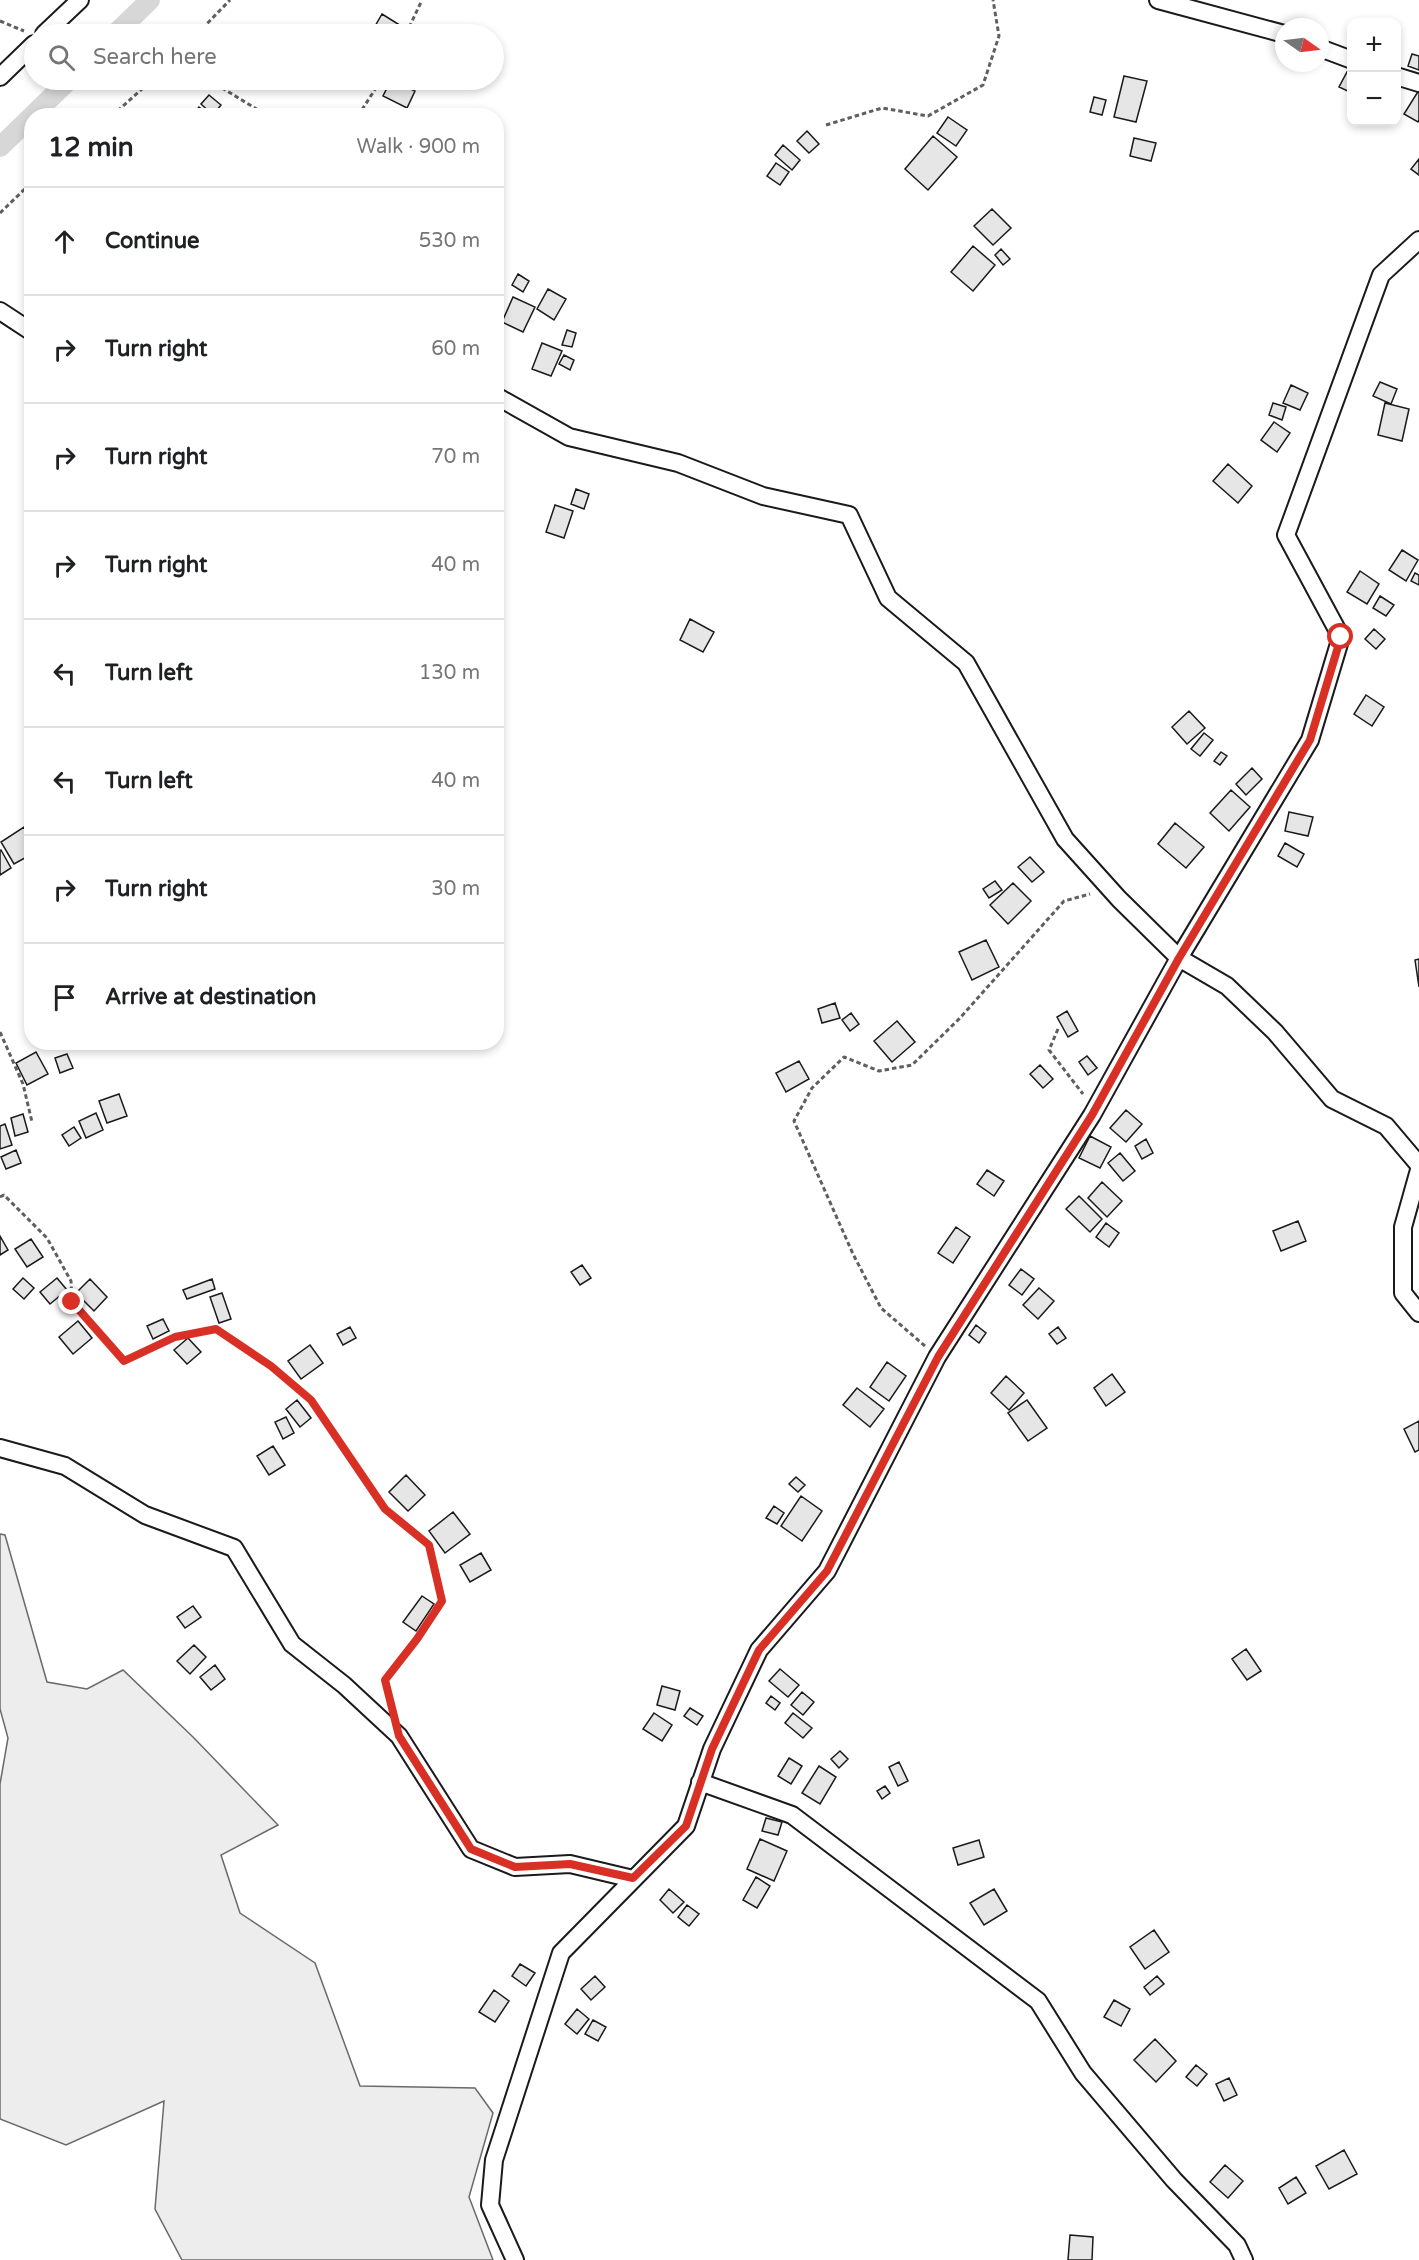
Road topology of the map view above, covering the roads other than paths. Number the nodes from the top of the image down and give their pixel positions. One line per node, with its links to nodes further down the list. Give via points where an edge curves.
1 (80, 0): 3 (street)
2 (1158, 0): 4 (street)
3 (55, 24)
4 (1275, 32)
5 (24, 44): 8 (street)
6 (1329, 51): 7 (street)
7 (1347, 58)
8 (0, 77)
9 (1401, 78): 10 (street)
10 (1419, 83)
11 (1419, 240): 15 (street, via 1380,274 1286,535 1341,637 1310,740)
12 (0, 311): 13 (street)
13 (24, 327)
14 (504, 401): 15 (street, via 568,437 678,463 763,496 849,515 888,598 966,663 1065,839)
15 (1179, 958): 16 (street, via 1227,986 1275,1032 1332,1100 1386,1126); 20 (street, via 1092,1115 938,1357 827,1571 759,1650)
16 (1419, 1165)
17 (1419, 1170): 18 (street, via 1403,1227 1403,1293)
18 (1419, 1313)
19 (0, 1448): 21 (street, via 65,1466 145,1515 234,1548 292,1644 399,1736 471,1849 515,1867 570,1864)
20 (700, 1782): 21 (street, via 686,1826); 23 (street, via 792,1815 1038,2001 1083,2073 1174,2180 1237,2245)
21 (633, 1878): 22 (street, via 561,1953 494,2160 490,2205)
22 (515, 2260)
23 (1244, 2260)

